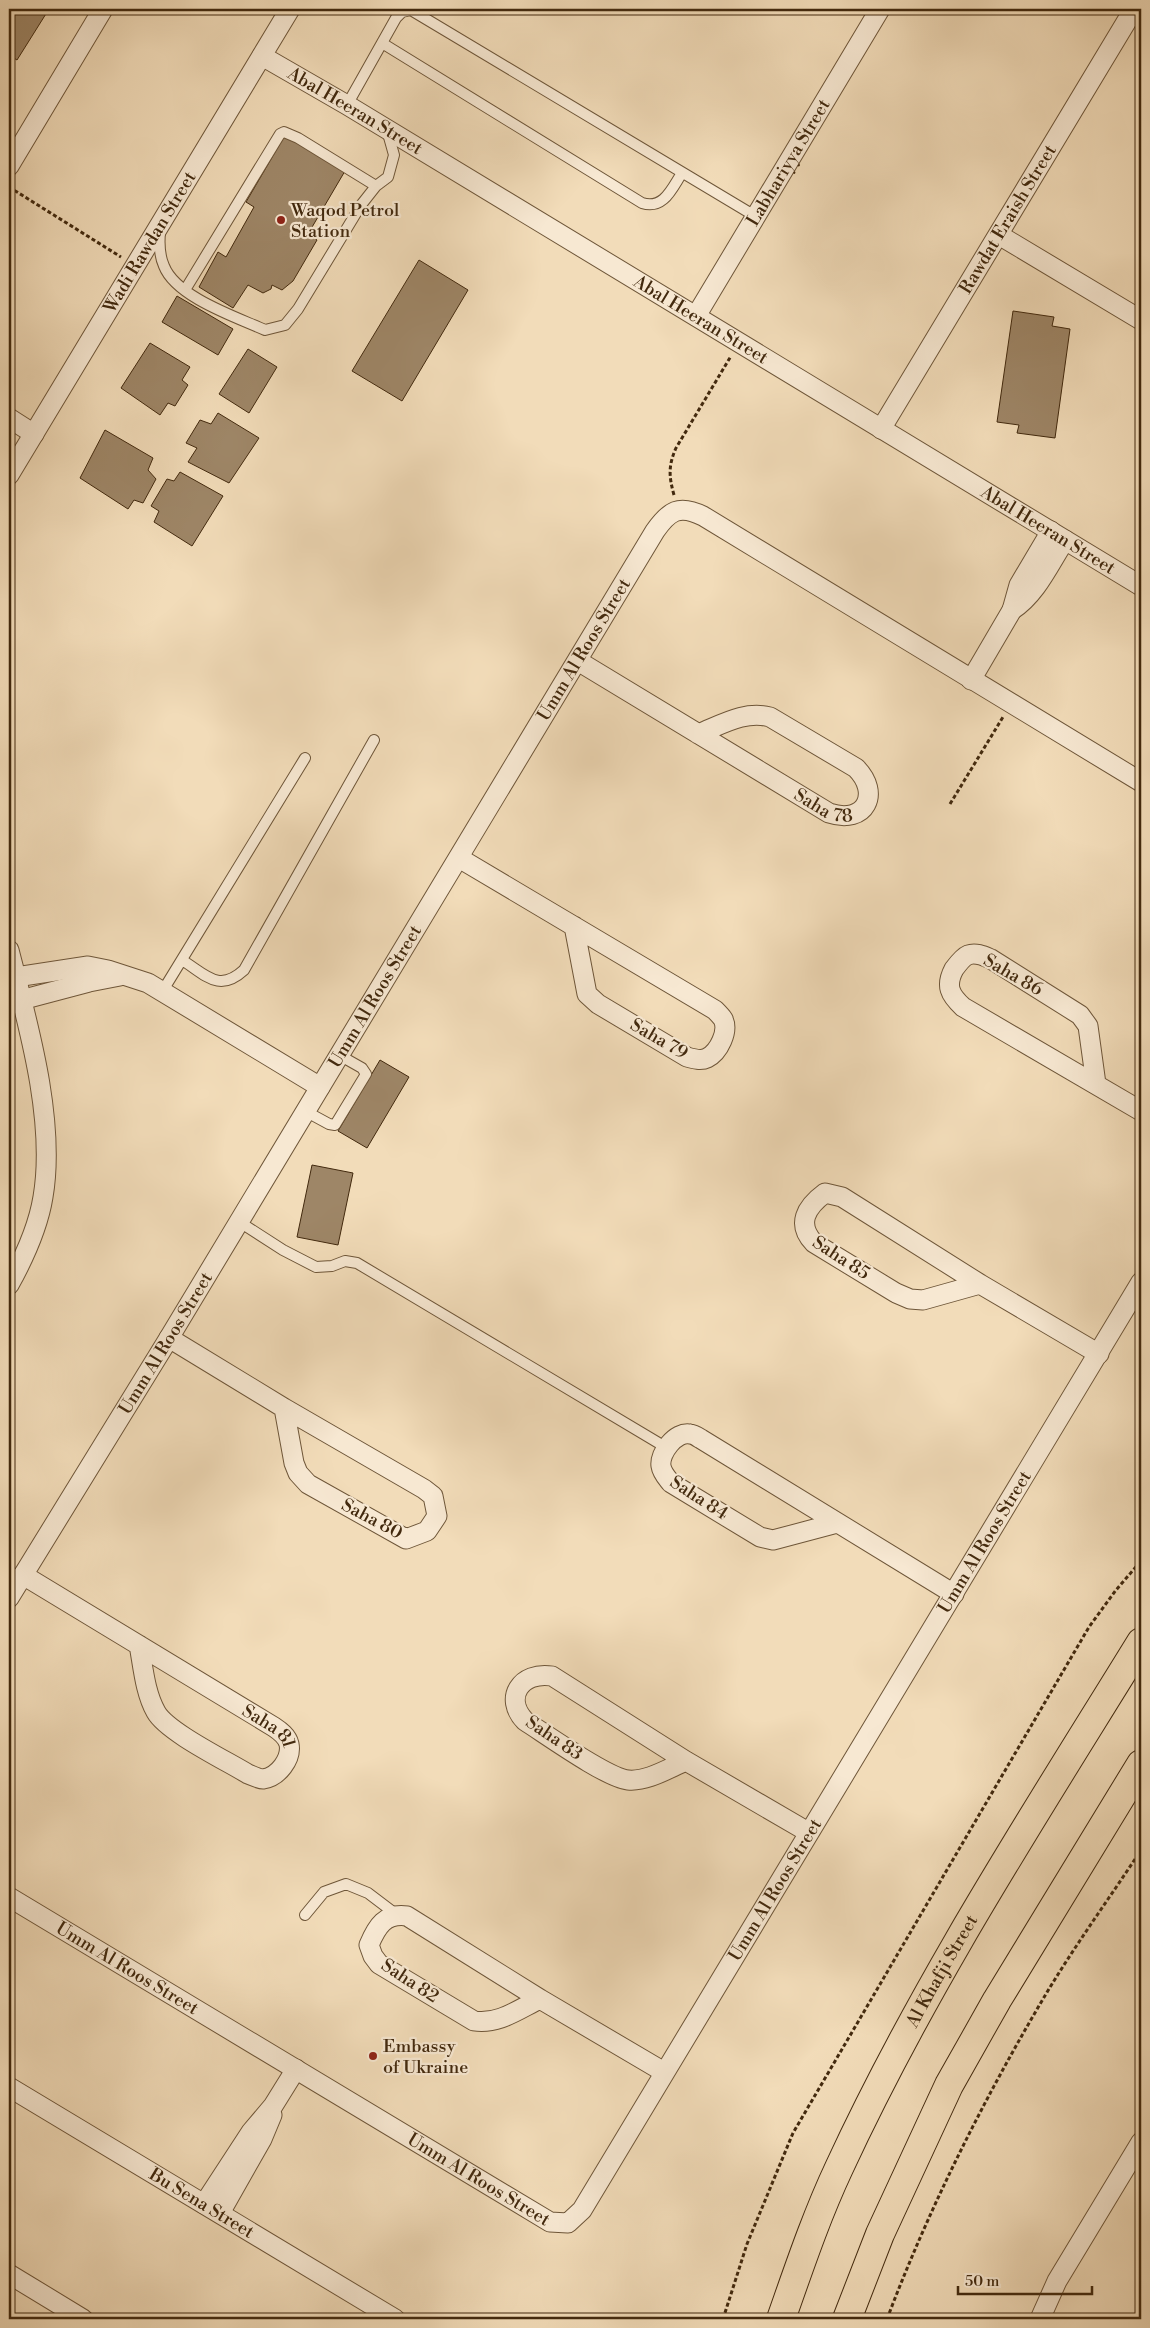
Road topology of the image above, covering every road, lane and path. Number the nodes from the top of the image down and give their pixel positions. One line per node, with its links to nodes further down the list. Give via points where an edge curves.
1 (103, 9): 9 (street)
2 (290, 9): 6 (street, Wadi Rawdan Street)
3 (880, 9): 13 (street, Labhariyya Street)
4 (1134, 9): 15 (street, Rawdat Eraish Street)
5 (382, 43): 7 (lane); 10 (lane, via 642,203 652,205 662,201); 10 (lane, via 398,14 407,10 416,12)
6 (262, 56): 7 (street, Abal Heeran Street); 14 (street, Wadi Rawdan Street)
7 (346, 104): 8 (street, Abal Heeran Street)
8 (386, 129): 11 (lane, via 394,155 388,177); 18 (street, Abal Heeran Street)
9 (9, 166)
10 (682, 173): 13 (lane)
11 (376, 186): 17 (lane, via 285,325 265,330); 17 (lane, via 290,133 280,134)
12 (9, 187): 16 (path)
13 (755, 216): 18 (street, Labhariyya Street)
14 (161, 224): 16 (street, Wadi Rawdan Street); 17 (lane, via 159,245 164,267 172,280)
15 (1000, 235): 19 (street); 22 (street, Rawdat Eraish Street)
16 (135, 266): 23 (street, Wadi Rawdan Street)
17 (185, 290)
18 (696, 316): 20 (street, Abal Heeran Street)
19 (1141, 320)
20 (739, 343): 22 (street, Abal Heeran Street); 25 (path, via 669,463 669,479)
21 (9, 418): 23 (street)
22 (880, 429): 26 (street, Abal Heeran Street)
23 (34, 434): 24 (street, Wadi Rawdan Street)
24 (9, 475)
25 (678, 510): 28 (street, Umm Al Roos Street, via 663,519); 29 (street, via 693,511 703,516)
26 (1058, 535): 27 (street, Abal Heeran Street); 29 (street, via 1019,585 1012,610)
27 (1141, 586)
28 (578, 662): 31 (street, Saha 78); 36 (street, Umm Al Roos Street)
29 (971, 680): 30 (street)
30 (1011, 704): 34 (street); 35 (path)
31 (698, 734): 31 (street, Saha 78, via 746,715 770,716 856,768 865,777 869,790 867,801 852,817 829,813)
32 (374, 740): 39 (lane, via 244,970 234,979 224,982 214,980)
33 (305, 758): 39 (lane)
34 (1141, 782)
35 (950, 804)
36 (459, 858): 37 (street, Saha 79); 42 (street, Umm Al Roos Street)
37 (574, 926): 37 (street, Saha 79, via 587,994 598,1004 687,1057 696,1060 707,1058 715,1051 725,1028 723,1018 715,1010)
38 (9, 950): 40 (street)
39 (182, 960): 41 (lane)
40 (16, 988): 41 (street, Umm Al Roos Street, via 88,966 125,975); 50 (street, via 45,1114 46,1155 43,1197 32,1237)
41 (162, 992): 44 (street, Umm Al Roos Street)
42 (339, 1055): 44 (street, Umm Al Roos Street); 45 (lane, via 362,1068 366,1074 335,1125)
43 (1096, 1084): 43 (street, Saha 86, via 1088,1026 1080,1015 980,954 968,955 958,964 948,986 953,998 963,1007); 46 (street, Saha 86)
44 (320, 1087): 45 (street, Umm Al Roos Street)
45 (305, 1111): 47 (street, Umm Al Roos Street)
46 (1141, 1111)
47 (238, 1221): 51 (street, Umm Al Roos Street); 54 (lane, via 316,1267 345,1261 357,1263)
48 (1141, 1282): 52 (street, Umm Al Roos Street)
49 (980, 1284): 49 (street, Saha 85, via 923,1300 896,1294 814,1243 806,1235 803,1224 806,1214 825,1193 842,1198); 52 (street, Saha 85)
50 (9, 1286)
51 (168, 1338): 53 (street, Saha 80); 57 (street, Umm Al Roos Street)
52 (1099, 1354): 58 (street, Umm Al Roos Street)
53 (284, 1408): 53 (street, Saha 80, via 294,1463 308,1484 406,1539 427,1532 437,1516 433,1496)
54 (667, 1448): 55 (street, Saha 84, via 679,1435 695,1436); 55 (street, Saha 84, via 660,1465 671,1483 760,1537 773,1540)
55 (837, 1523): 58 (street, Saha 84)
56 (1141, 1561): 81 (path, via 1089,1627 793,2133 747,2244)
57 (23, 1575): 59 (street, Umm Al Roos Street); 61 (street, Saha 81)
58 (954, 1594): 64 (street, Umm Al Roos Street)
59 (9, 1598)
60 (1141, 1642): 82 (highway, Al Khafji Street, via 905,2034 838,2170)
61 (139, 1645): 61 (street, Saha 81, via 151,1701 156,1714 167,1725 248,1774 262,1779 273,1776 284,1766 289,1754 284,1734)
62 (686, 1761): 62 (street, Saha 83, via 646,1777 628,1780 610,1774 516,1712 514,1701 518,1689 525,1680 534,1676 552,1676); 64 (street, Saha 83)
63 (1141, 1764): 83 (highway, via 949,2085 880,2234)
64 (808, 1832): 71 (street, Umm Al Roos Street)
65 (1141, 1850): 84 (path, via 1044,1997 978,2114 911,2256)
66 (9, 1897): 70 (street, Umm Al Roos Street)
67 (305, 1915): 68 (lane, via 324,1892 346,1884 368,1893)
68 (398, 1915): 69 (street, via 407,1916); 69 (street, Saha 82, via 384,1920 374,1934 369,1945 373,1956 379,1964 474,2021 495,2021)
69 (540, 1999): 71 (street)
70 (296, 2069): 71 (street, Umm Al Roos Street, via 550,2222 560,2224 575,2218 582,2210); 73 (street)
71 (664, 2072)
72 (9, 2087): 75 (street, Bu Sena Street)
73 (273, 2106): 75 (street, via 251,2132); 76 (street, via 271,2121)
74 (1141, 2142): 78 (street, via 1057,2280)
75 (204, 2204): 76 (street, Bu Sena Street)
76 (220, 2213): 80 (street, Bu Sena Street)
77 (9, 2274): 79 (street)
78 (1044, 2318)
79 (83, 2319)
80 (395, 2319)
81 (723, 2319)
82 (781, 2319)
83 (847, 2319)
84 (887, 2319)

